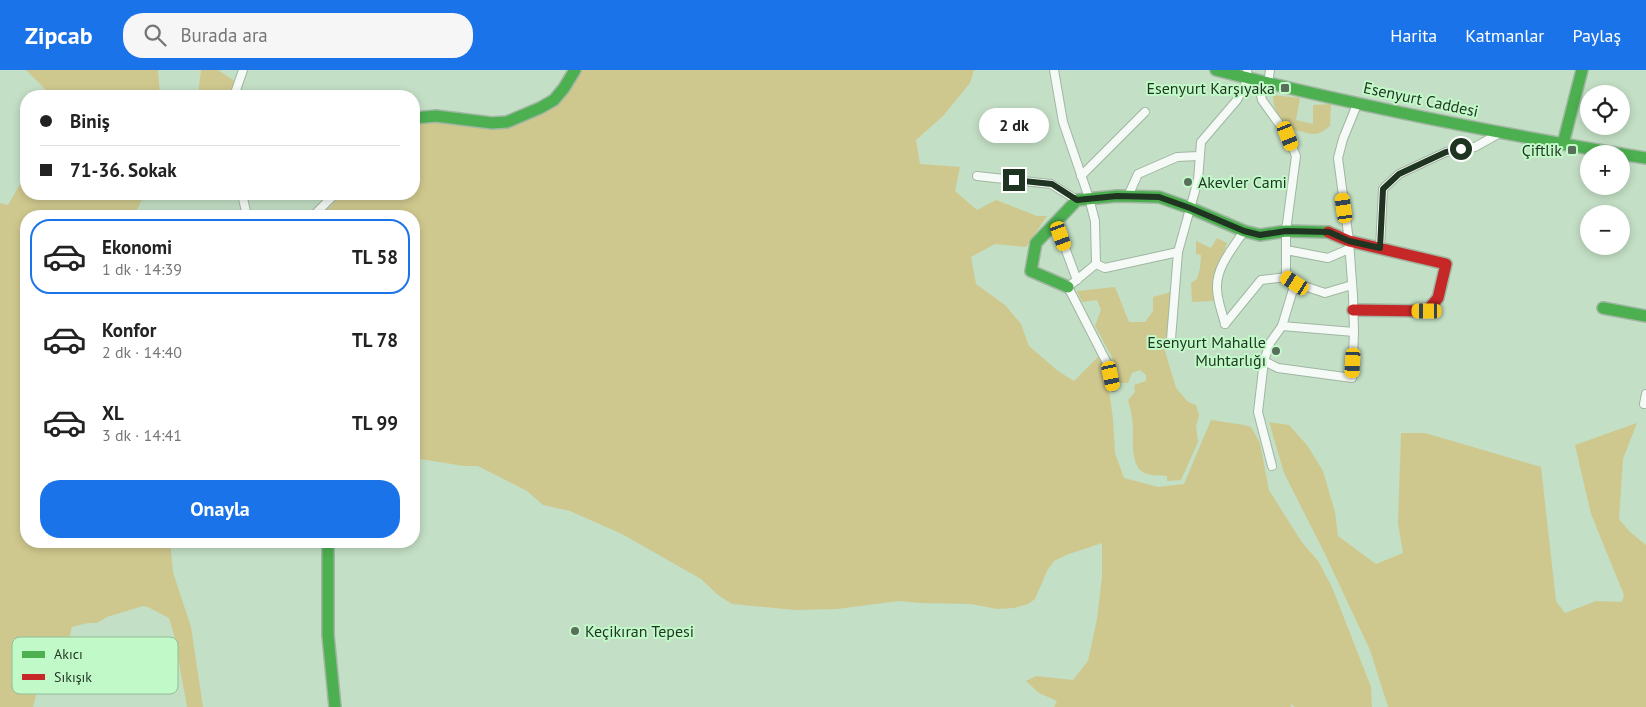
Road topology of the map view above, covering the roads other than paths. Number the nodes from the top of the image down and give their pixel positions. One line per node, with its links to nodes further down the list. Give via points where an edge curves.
1 (243, 70): 8 (street)
2 (575, 70): 11 (street, via 559,96 542,108 504,123)
3 (1054, 70): 19 (street, via 1063,122)
4 (1216, 70): 7 (street, Esenyurt Caddesi)
5 (1270, 70): 7 (street)
6 (1582, 70): 13 (street)
7 (1255, 79): 9 (street, Esenyurt Caddesi); 16 (street, via 1201,142); 27 (street, via 1262,100 1288,136 1296,156)
8 (236, 90)
9 (1358, 102): 12 (street, Esenyurt Caddesi); 28 (street, via 1338,158)
10 (1145, 112): 19 (street)
11 (420, 117)
12 (1500, 132): 13 (street, Esenyurt Caddesi); 29 (street, via 1475,147 1446,152 1393,179 1383,189)
13 (1562, 144): 14 (street, Esenyurt Caddesi)
14 (1580, 147)
15 (1630, 155): 17 (street, Esenyurt Caddesi)
16 (1199, 156): 20 (street, via 1176,157 1138,174); 23 (street, via 1198,180)
17 (1646, 158)
18 (977, 176): 21 (street, via 1052,184)
19 (1081, 176): 21 (street)
20 (1128, 196): 21 (street); 23 (street, via 1159,197)
21 (1083, 199): 25 (street); 32 (street, via 1095,221)
22 (329, 200): 24 (street)
23 (1190, 208): 26 (street); 31 (street)
24 (319, 210)
25 (1060, 217): 35 (street); 35 (street, via 1036,243 1031,271)
26 (1244, 231): 27 (street, via 1260,235); 33 (street, via 1219,273 1217,288 1225,324 1261,280)
27 (1286, 231): 28 (street, via 1329,232); 30 (street)
28 (1349, 245): 29 (street); 30 (street, via 1328,258); 36 (street)
29 (1380, 248): 38 (street, via 1446,264 1438,298 1427,311)
30 (1286, 250): 33 (street)
31 (1178, 252): 32 (street, via 1105,268); 42 (street)
32 (1096, 264): 35 (street)
33 (1286, 277): 34 (street)
34 (1295, 283): 36 (street, via 1325,293); 40 (street)
35 (1072, 284): 44 (street, via 1108,365)
36 (1352, 285): 38 (street)
37 (1603, 308): 39 (street)
38 (1353, 310): 41 (street)
39 (1646, 316)
40 (1282, 326): 41 (street); 43 (street)
41 (1354, 332): 43 (street, via 1352,378 1278,368)
42 (1171, 339)
43 (1264, 361): 47 (street, via 1258,412)
44 (1113, 387)
45 (1646, 394): 46 (street)
46 (1644, 404)
47 (1272, 466)
48 (328, 548): 49 (street, via 328,635)
49 (335, 707)

